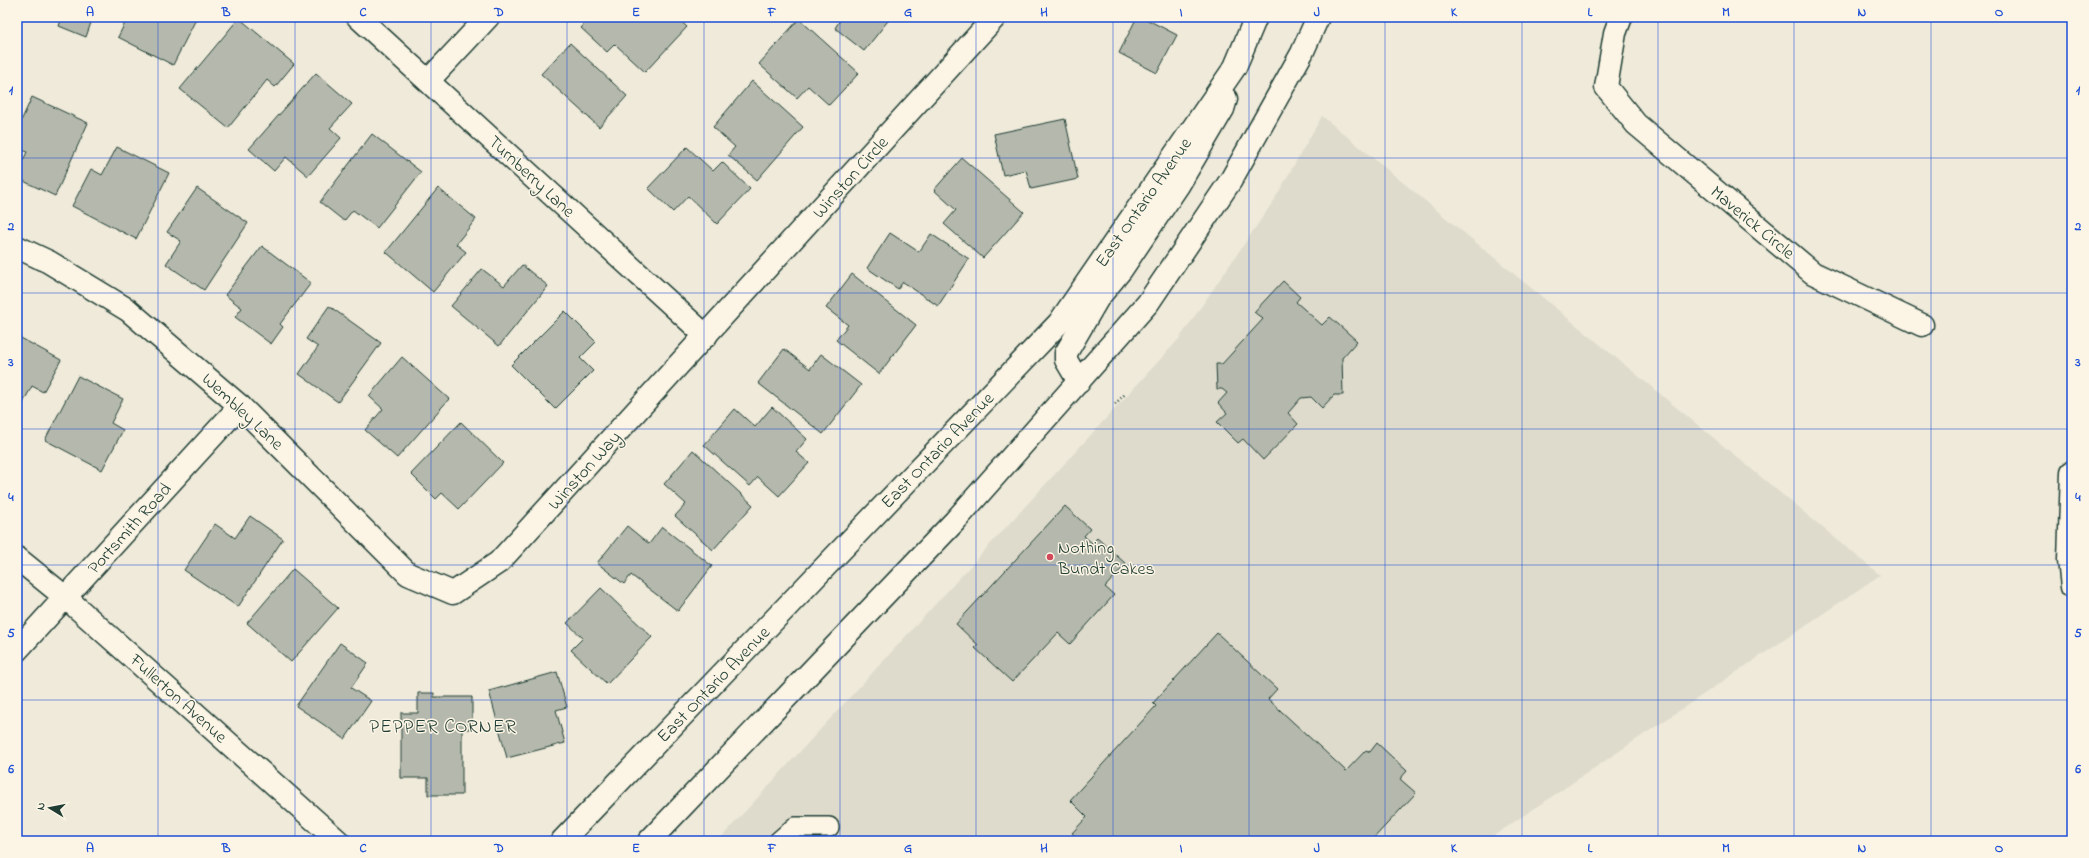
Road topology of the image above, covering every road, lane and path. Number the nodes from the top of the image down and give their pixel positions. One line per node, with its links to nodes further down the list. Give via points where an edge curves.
1 (358, 17): 8 (main road, Turnberry Lane)
2 (488, 17): 8 (main road)
3 (994, 17): 11 (main road, Winston Circle)
4 (1256, 17): 7 (main road, East Ontario Avenue)
5 (1318, 17): 12 (main road, via 1302,53 1231,180 1148,303)
6 (1621, 17): 10 (main road, Maverick Circle, via 1615,33 1606,87 1636,124 1813,273)
7 (1235, 67): 12 (main road, via 1223,110 1179,184 1121,270 1098,298 1066,353 1066,360); 24 (main road, East Ontario Avenue, via 1059,323)
8 (429, 80): 11 (main road, Turnberry Lane)
9 (17, 247): 15 (main road, Wembley Lane, via 49,262 128,310)
10 (1922, 325)
11 (706, 336): 19 (main road, Winston Way, via 499,562)
12 (1079, 382): 25 (main road, via 955,521)
13 (1126, 393): 14 (path)
14 (1115, 404)
15 (240, 406): 19 (main road, Wembley Lane, via 408,574); 20 (main road, Portsmith Road)
16 (2072, 472): 18 (main road, via 2069,560)
17 (17, 558): 20 (main road, Fullerton Avenue)
18 (2072, 587)
19 (453, 593)
20 (65, 596): 21 (main road, Portsmith Road); 23 (main road, Fullerton Avenue)
21 (17, 650)
22 (829, 827): 26 (lane, via 795,827)
23 (338, 841)
24 (562, 841)
25 (649, 841)
26 (779, 841)

